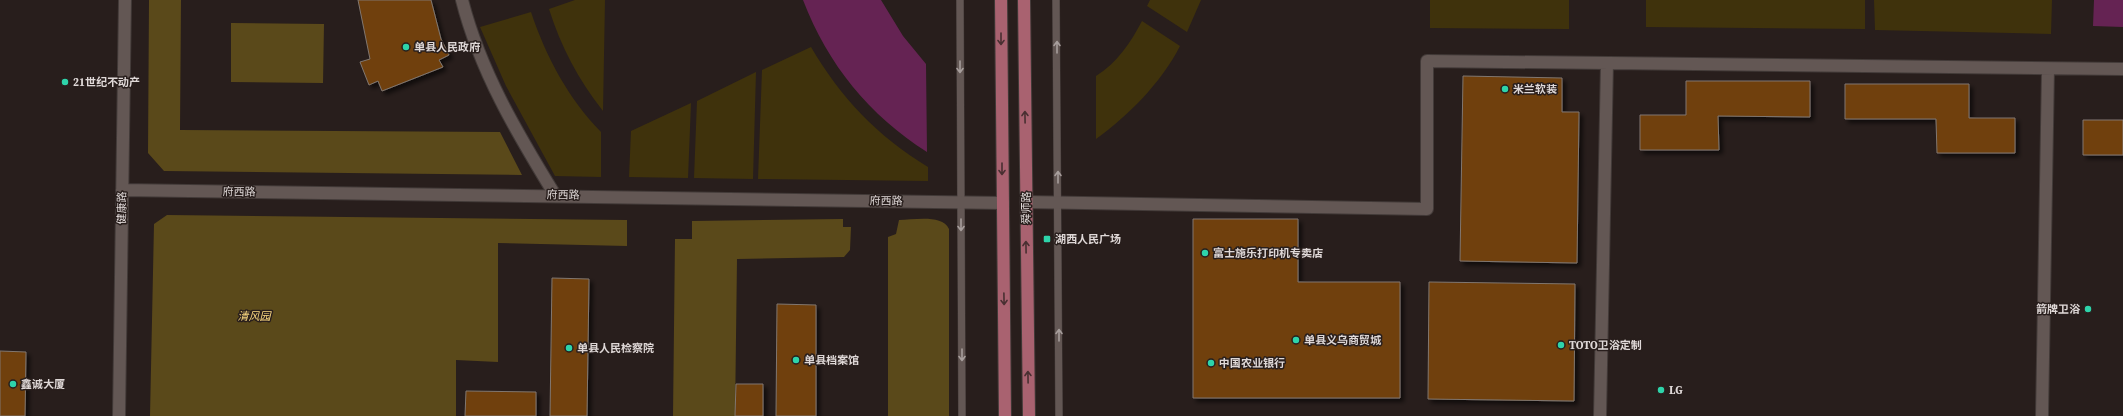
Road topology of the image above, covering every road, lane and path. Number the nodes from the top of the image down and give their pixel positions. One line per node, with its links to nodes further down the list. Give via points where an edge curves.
1 (125, 0): 10 (street, 健康路)
2 (462, 0): 11 (street, via 482,63 518,133)
3 (960, 0): 17 (lane, one-way to 17)
4 (1001, 0): 13 (main road, 舜师路, one-way to 13)
5 (1024, 0): 12 (main road, 舜师路, one-way to 5)
6 (1056, 0): 20 (lane, one-way to 6)
7 (1607, 63): 8 (street); 12 (street, via 1427,61 1426,209); 21 (street)
8 (2048, 69): 9 (street); 22 (street)
9 (2123, 69)
10 (122, 190): 11 (street, 府西路); 16 (street, 健康路)
11 (555, 195): 13 (street, 府西路)
12 (1026, 202): 15 (main road, 舜师路, one-way to 12)
13 (1003, 203): 14 (main road, 舜师路, one-way to 14)
14 (1004, 375): 18 (main road); 19 (main road, 舜师路)
15 (1029, 412)
16 (119, 416)
17 (962, 416)
18 (996, 416)
19 (1005, 416)
20 (1060, 416)
21 (1600, 416)
22 (2042, 416)

